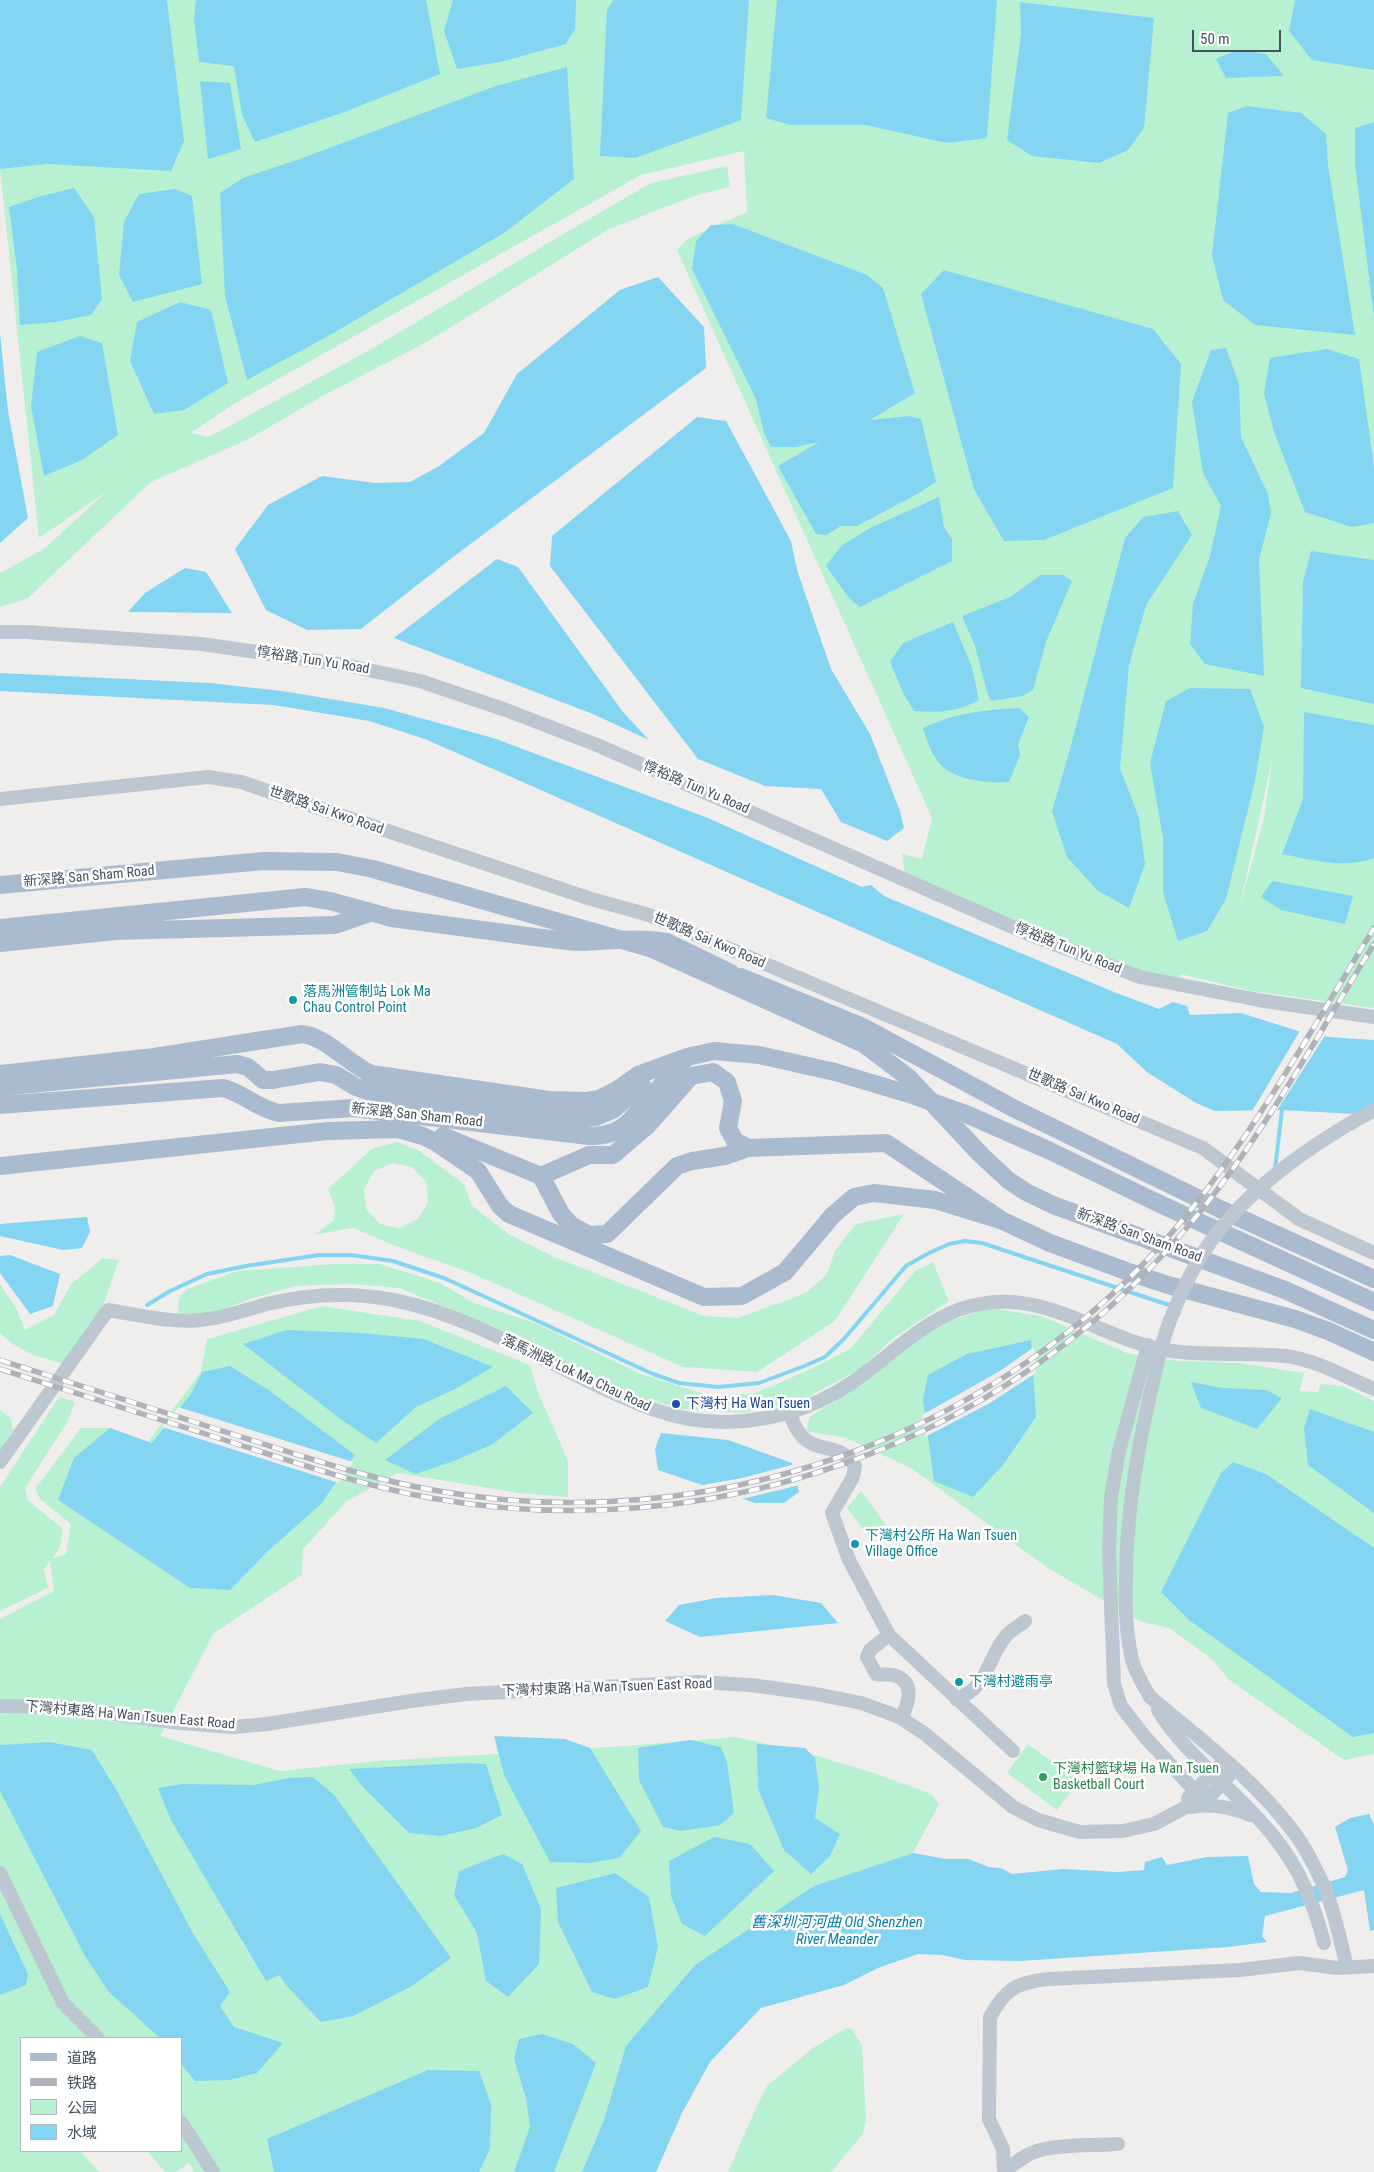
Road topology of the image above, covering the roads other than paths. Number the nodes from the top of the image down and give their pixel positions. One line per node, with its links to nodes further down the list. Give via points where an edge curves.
1 (0, 632): 7 (street, 惇裕路 Tun Yu Road, via 202,644 344,665 420,681 597,745 1031,935 1140,977 1264,1002)
2 (0, 799): 20 (street, 世歌路 Sai Kwo Road, via 208,777 241,782 588,898 649,915 1203,1148 1299,1219)
3 (0, 885): 8 (main road, 新深路 San Sham Road, via 264,861 337,862 373,869 650,948)
4 (370, 913): 5 (main road, 新深路 San Sham Road, via 305,897); 6 (main road, 新深路 San Sham Road, via 335,925 116,931); 11 (main road, 新深路 San Sham Road, bridge, via 578,942 643,939 667,942 731,973 861,1026)
5 (0, 928)
6 (0, 943)
7 (1374, 1017)
8 (864, 1044): 11 (main road, 新深路 San Sham Road, via 925,1069); 23 (main road, 新深路 San Sham Road, via 899,1068 981,1155 1026,1192 1285,1290)
9 (686, 1057): 10 (main road, 新深路 San Sham Road, via 638,1075 617,1090 587,1101 550,1100 371,1074 318,1038 302,1034 154,1057); 12 (main road, 新深路 San Sham Road, via 614,1109 596,1117 571,1119 368,1091 320,1072 263,1080 248,1067 237,1064); 13 (main road, 新深路 San Sham Road, via 629,1122 604,1136 354,1108 279,1113 268,1111 223,1088); 22 (main road, 新深路 San Sham Road, bridge, via 714,1051 759,1055 835,1072 912,1095 1048,1150)
10 (0, 1074)
11 (950, 1074): 21 (main road, 新深路 San Sham Road, via 1220,1209)
12 (0, 1087)
13 (0, 1105)
14 (1374, 1110): 31 (street, bridge, via 1297,1157 1248,1200 1211,1241 1192,1272 1170,1320 1140,1440 1131,1492 1126,1556 1129,1645 1141,1682)
15 (398, 1129): 17 (main road, 新深路 San Sham Road, via 328,1131); 18 (main road, 新深路 San Sham Road, via 422,1128); 19 (main road, 新深路 San Sham Road, via 437,1143 478,1171 500,1206 509,1214 704,1297 742,1296 785,1272 833,1216 854,1197 874,1193 935,1200)
16 (748, 1148): 18 (main road, 新深路 San Sham Road, via 677,1166 607,1234 589,1235 571,1225 561,1214); 18 (main road, via 734,1141 728,1128 733,1101 727,1082 713,1072 691,1076 647,1126 613,1155 589,1154); 19 (main road, 新深路 San Sham Road, via 886,1143)
17 (0, 1166)
18 (541, 1176)
19 (1003, 1221): 25 (main road, 新深路 San Sham Road, via 1050,1243 1126,1271 1295,1319)
20 (1374, 1254)
21 (1374, 1279)
22 (1374, 1302)
23 (1374, 1330)
24 (1148, 1344): 26 (street, 落馬洲路 Lok Ma Chau Road, via 1171,1351 1289,1357); 27 (street, 落馬洲路 Lok Ma Chau Road, via 1040,1306 1012,1302 980,1305 931,1323 826,1399); 38 (street, via 1110,1497 1114,1684 1122,1706 1144,1737)
25 (1374, 1352)
26 (1374, 1389)
27 (790, 1413): 28 (street, 落馬洲路 Lok Ma Chau Road, via 726,1422 678,1417 640,1405 437,1311 370,1297 311,1297 200,1320 174,1320 108,1310); 30 (street, via 796,1431 803,1439 846,1456 855,1466 853,1477 832,1514 849,1560)
28 (0, 1462)
29 (1025, 1621): 32 (street, via 1007,1635 991,1658 984,1678 966,1696)
30 (889, 1635): 32 (street); 34 (street, via 875,1645 867,1657 876,1674 892,1675 908,1685 909,1702)
31 (1150, 1697): 36 (street); 37 (street, via 1188,1750)
32 (956, 1700): 35 (street)
33 (0, 1706): 34 (street, 下灣村東路 Ha Wan Tsuen East Road, via 64,1707 187,1724 234,1727 466,1694 698,1682 816,1694 861,1703)
34 (901, 1718): 39 (street, 下灣村東路 Ha Wan Tsuen East Road, via 925,1734 1013,1808 1038,1820 1080,1832 1104,1832 1154,1824)
35 (1013, 1751)
36 (1229, 1765): 37 (street); 44 (street, via 1293,1830 1324,1887)
37 (1217, 1778): 38 (street); 39 (street, 下灣村東路 Ha Wan Tsuen East Road, via 1213,1793); 40 (street)
38 (1195, 1791): 39 (street)
39 (1175, 1813): 40 (street, via 1193,1807 1234,1808)
40 (1259, 1820): 42 (street, via 1294,1864 1316,1911)
41 (0, 1873): 45 (street, via 63,2003)
42 (1324, 1943)
43 (1374, 1966): 44 (street)
44 (1347, 1967): 49 (street, via 1299,1963 1240,1970 1049,1979 1026,1982 1009,1990 990,2017 989,2119 1003,2149)
45 (97, 2037)
46 (182, 2124): 48 (street)
47 (1118, 2144): 49 (street, via 1036,2151)
48 (213, 2172)
49 (1004, 2172)

